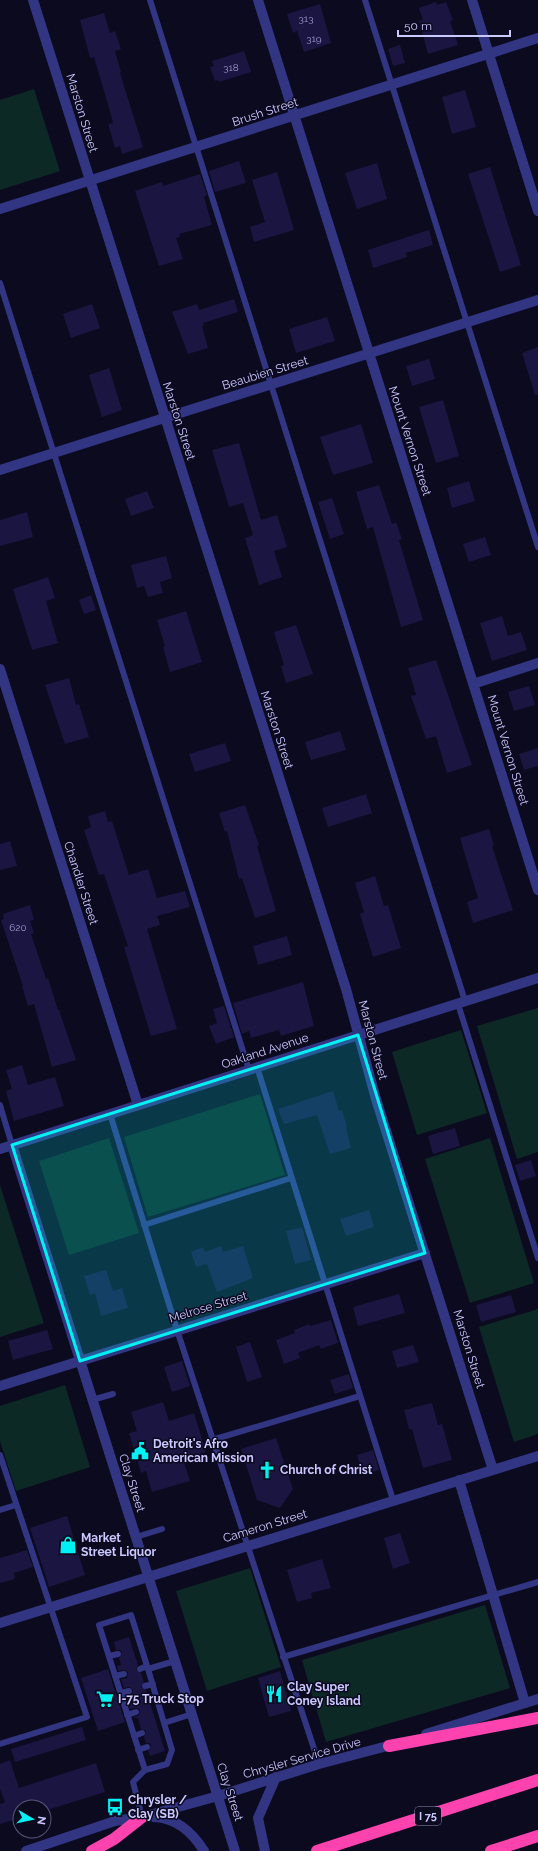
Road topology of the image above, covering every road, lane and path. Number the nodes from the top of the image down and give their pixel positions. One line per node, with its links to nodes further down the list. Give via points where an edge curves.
1 (33, 0): 11 (street, Marston Street)
2 (150, 0): 10 (lane)
3 (258, 0): 9 (street, Mount Vernon Street)
4 (365, 0): 8 (lane)
5 (472, 0): 7 (street)
6 (538, 38): 7 (street, Brush Street)
7 (489, 54): 8 (street, Brush Street); 13 (street)
8 (392, 86): 9 (street, Brush Street); 16 (lane)
9 (294, 116): 10 (street, Brush Street); 17 (street, Mount Vernon Street)
10 (196, 148): 11 (street, Brush Street); 18 (lane)
11 (90, 181): 12 (street, Brush Street); 19 (street, Marston Street)
12 (0, 209)
13 (538, 211)
14 (0, 283): 20 (lane)
15 (538, 300): 16 (street, Beaubien Street)
16 (467, 323): 17 (street, Beaubien Street); 22 (lane)
17 (369, 354): 18 (street, Beaubien Street); 25 (street, Mount Vernon Street)
18 (271, 385): 19 (street, Beaubien Street); 28 (lane)
19 (165, 418): 20 (street, Beaubien Street); 29 (street, Marston Street)
20 (54, 453): 21 (street, Beaubien Street); 30 (lane)
21 (0, 470)
22 (538, 547)
23 (538, 663): 25 (street)
24 (0, 669): 32 (street, Chandler Street)
25 (473, 684): 26 (street, Mount Vernon Street)
26 (538, 890)
27 (538, 978): 28 (street, Oakland Avenue)
28 (462, 1002): 29 (street, Oakland Avenue); 39 (lane)
29 (358, 1035): 30 (street, Oakland Avenue); 38 (street, Marston Street)
30 (253, 1069): 32 (street, Oakland Avenue); 36 (lane)
31 (0, 1105): 34 (lane)
32 (138, 1105): 33 (street, Oakland Avenue)
33 (110, 1114): 34 (street, Oakland Avenue); 37 (lane)
34 (12, 1145): 35 (street, Oakland Avenue); 42 (street, Clay Street)
35 (0, 1149)
36 (291, 1178): 37 (lane); 40 (lane)
37 (144, 1225): 41 (lane)
38 (425, 1253): 40 (street, Melrose Street); 50 (street, Marston Street)
39 (538, 1258)
40 (324, 1284): 41 (street, Melrose Street); 45 (lane)
41 (176, 1330): 42 (street, Melrose Street); 47 (lane)
42 (80, 1361): 43 (street, Melrose Street); 46 (street, Clay Street)
43 (0, 1386)
44 (113, 1394): 46 (lane)
45 (360, 1396): 47 (lane); 52 (lane)
46 (92, 1400): 56 (street, Clay Street)
47 (212, 1440): 57 (lane)
48 (0, 1455): 53 (lane)
49 (538, 1456): 50 (street, Cameron Street)
50 (493, 1470): 51 (street, Cameron Street)
51 (459, 1480): 52 (street, Cameron Street); 60 (street)
52 (393, 1500): 57 (street, Cameron Street)
53 (16, 1505): 54 (lane); 61 (lane)
54 (0, 1510)
55 (162, 1529): 56 (lane)
56 (136, 1537): 58 (street, Clay Street)
57 (246, 1546): 58 (street, Cameron Street); 67 (lane)
58 (148, 1576): 61 (street, Cameron Street); 68 (street, Clay Street)
59 (538, 1582): 60 (lane)
60 (494, 1596): 67 (lane); 78 (street)
61 (50, 1606): 62 (street, Cameron Street); 91 (lane, via 87,1717)
62 (0, 1623)
63 (141, 1646): 64 (lane); 66 (lane, via 131,1615 99,1625); 69 (lane)
64 (133, 1649)
65 (118, 1654): 66 (lane)
66 (109, 1656): 72 (lane)
67 (283, 1657): 95 (lane)
68 (175, 1661): 69 (lane); 82 (street, Clay Street)
69 (148, 1668): 70 (lane); 73 (lane)
70 (140, 1669)
71 (124, 1674): 72 (lane)
72 (115, 1676): 76 (lane)
73 (153, 1684): 74 (lane); 79 (lane)
74 (145, 1686)
75 (129, 1691): 76 (lane)
76 (121, 1693): 83 (lane)
77 (538, 1699): 78 (street, Chrysler Service Drive)
78 (526, 1703): 93 (street, Chrysler Service Drive)
79 (159, 1705): 80 (lane); 85 (lane)
80 (152, 1707)
81 (136, 1712): 83 (lane)
82 (192, 1714): 85 (lane); 99 (street, Clay Street)
83 (127, 1715): 88 (lane)
84 (538, 1718): 93 (highway)
85 (165, 1724): 86 (lane); 89 (lane)
86 (158, 1728)
87 (142, 1733): 88 (lane)
88 (134, 1736): 94 (lane)
89 (169, 1739): 90 (lane); 96 (lane, via 172,1750 167,1764)
90 (162, 1742)
91 (0, 1744)
92 (147, 1746): 94 (lane)
93 (388, 1746): 95 (street, Chrysler Service Drive)
94 (138, 1750): 96 (lane)
95 (319, 1764): 97 (street, Chrysler Service Drive)
96 (145, 1770): 100 (lane, via 133,1782)
97 (276, 1777): 99 (street, Chrysler Service Drive); 106 (street, via 258,1818)
98 (538, 1780): 107 (highway, I 75)
99 (218, 1796): 100 (street, Chrysler Service Drive); 105 (street, Clay Street)
100 (142, 1817): 102 (street, Chrysler Service Drive, via 115,1821); 103 (highway, via 114,1839); 104 (street, via 166,1818 182,1825 196,1838)
101 (538, 1836): 108 (highway)
102 (26, 1851)
103 (92, 1851)
104 (204, 1851)
105 (235, 1851)
106 (265, 1851)
107 (317, 1851)
108 (491, 1851)

